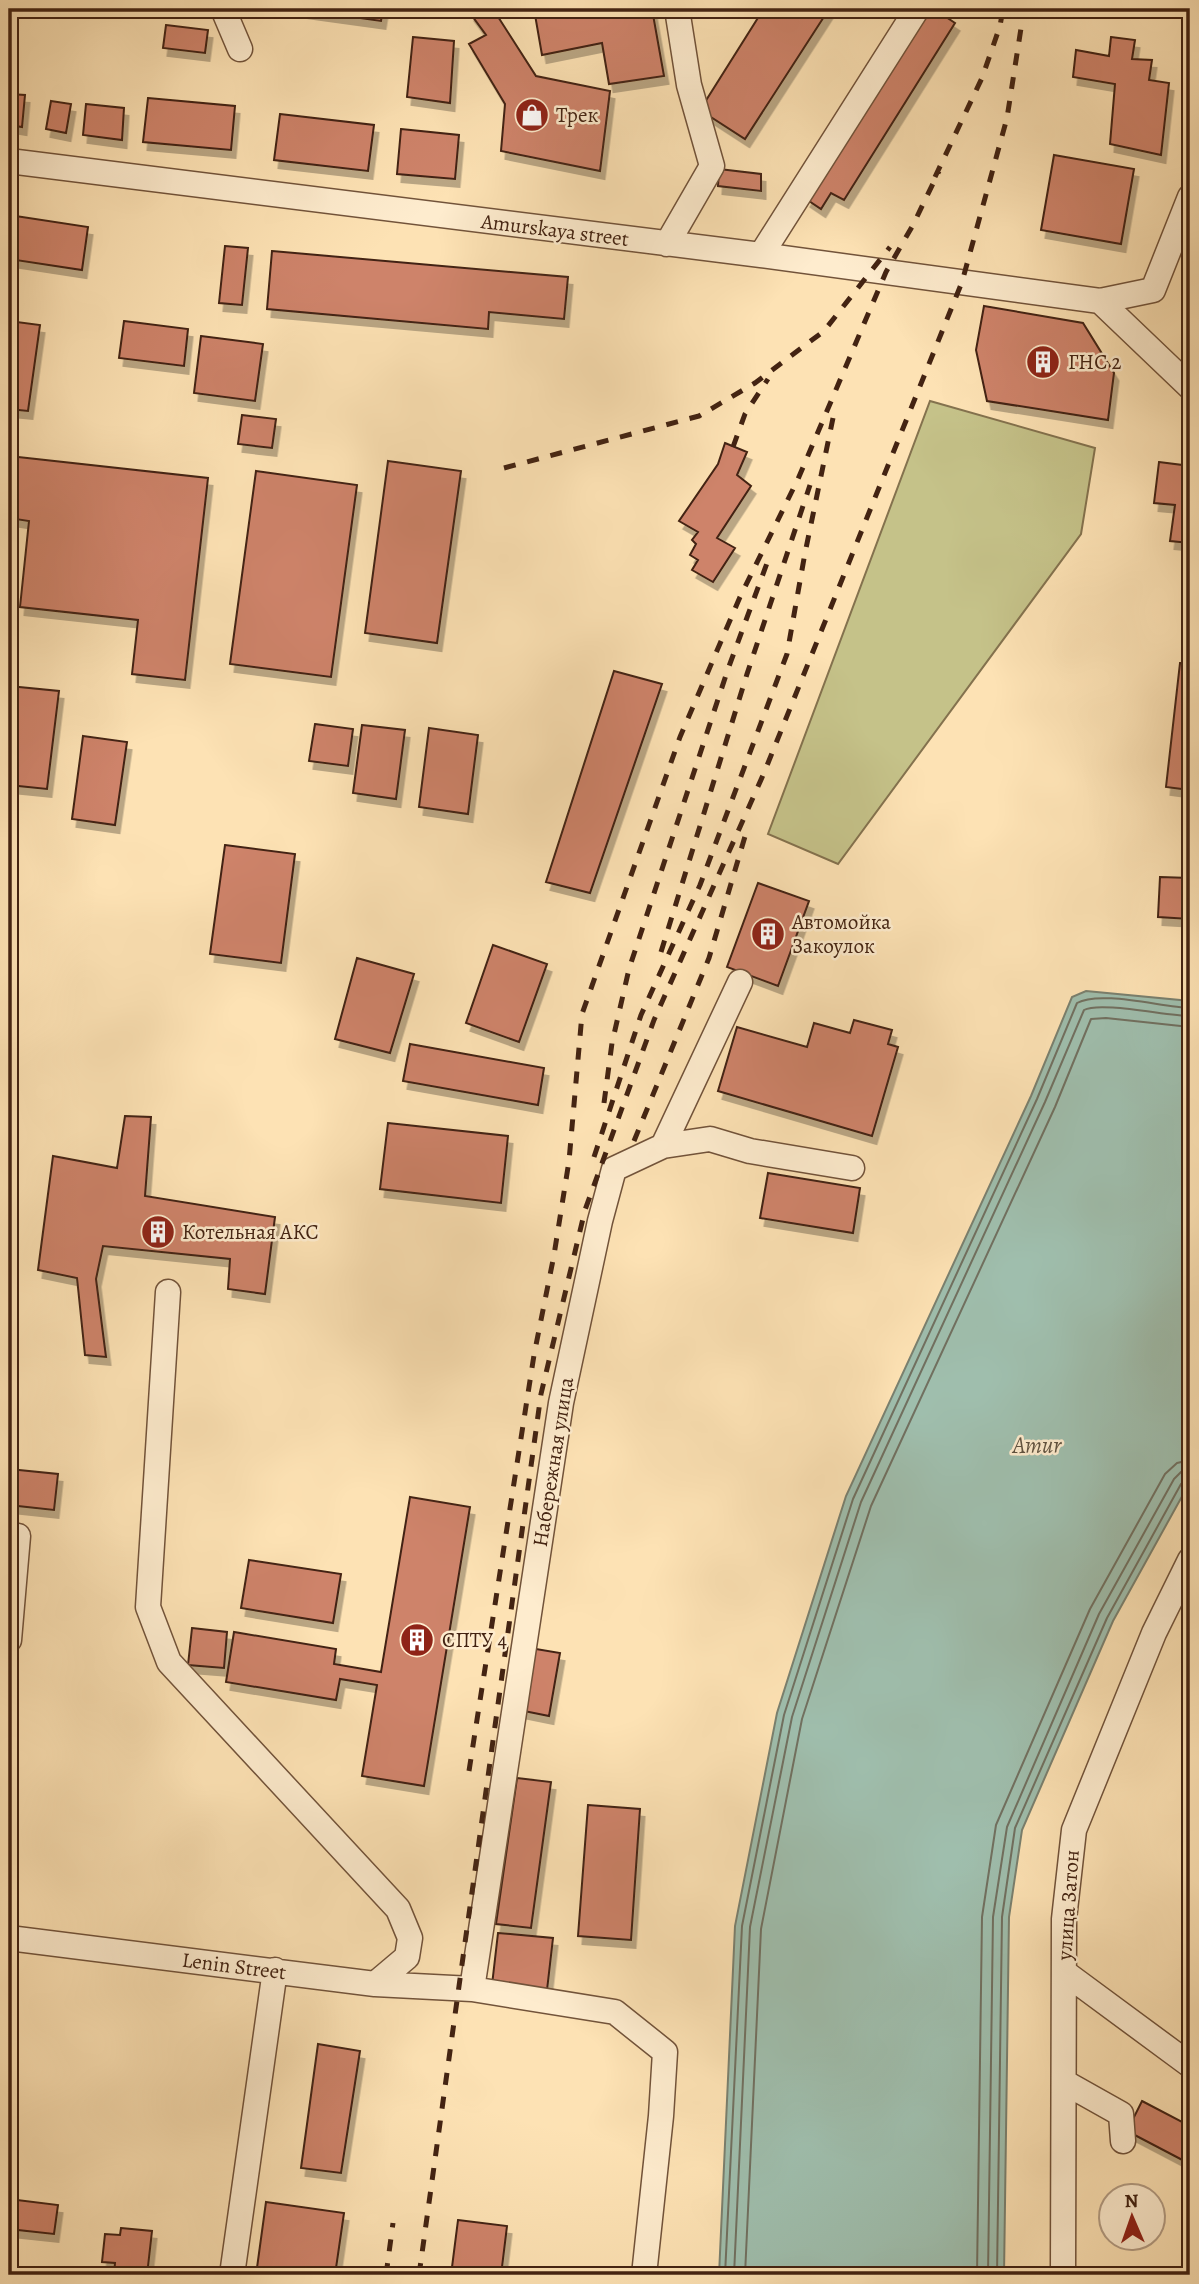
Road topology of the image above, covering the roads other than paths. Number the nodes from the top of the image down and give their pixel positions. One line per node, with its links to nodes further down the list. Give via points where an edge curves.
1 (223, 9): 4 (street)
2 (677, 9): 7 (street, via 689,85 712,166)
3 (917, 9): 8 (street)
4 (240, 49)
5 (9, 161): 7 (street, Amurskaya street)
6 (1190, 197): 9 (street, Amurskaya street, via 1153,290)
7 (667, 244): 8 (street, Amurskaya street)
8 (761, 255): 9 (street, Amurskaya street)
9 (1100, 301): 10 (street)
10 (1190, 387)
11 (740, 982): 12 (street)
12 (663, 1146): 13 (street, Набережная улица, via 710,1139 750,1151); 22 (street, Набережная улица, via 614,1170 600,1220 561,1403)
13 (852, 1168)
14 (168, 1292): 21 (street, via 148,1607 169,1662 398,1909 410,1938 407,1957)
15 (18, 1536): 17 (street)
16 (1190, 1560): 20 (street, улица Затон, via 1154,1633 1074,1830 1064,1919)
17 (9, 1640)
18 (9, 1938): 19 (street, Lenin Street)
19 (275, 1970): 21 (street, Lenin Street); 26 (street)
20 (1064, 1972): 23 (street); 24 (street, улица Затон)
21 (375, 1984): 22 (street, Lenin Street)
22 (466, 1988): 27 (street, Lenin Street, via 615,2011 666,2052)
23 (1190, 2065)
24 (1064, 2082): 25 (street, via 1121,2114); 28 (street, улица Затон)
25 (1123, 2141)
26 (232, 2275)
27 (644, 2275)
28 (1063, 2275)

